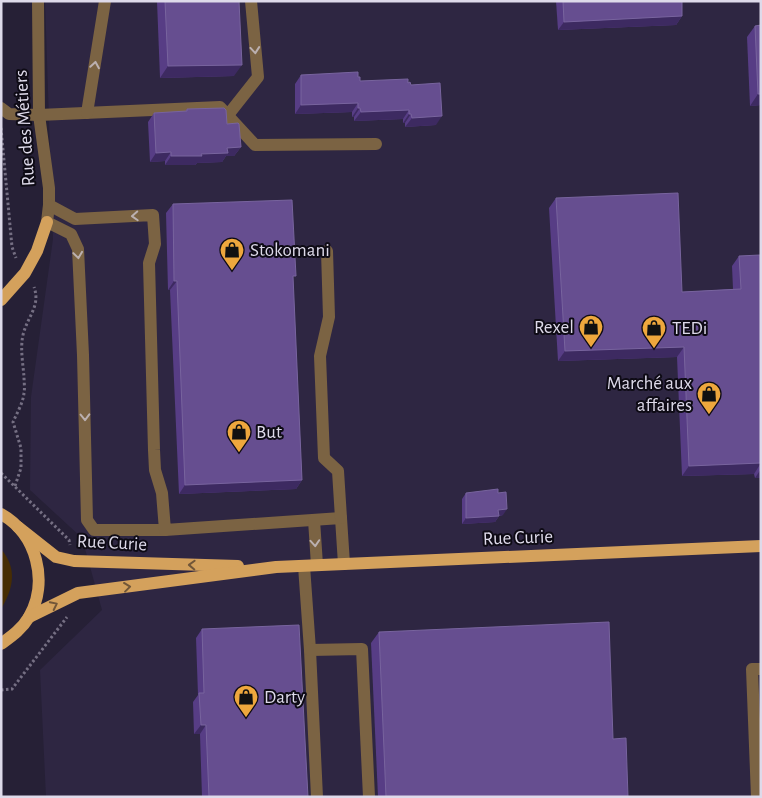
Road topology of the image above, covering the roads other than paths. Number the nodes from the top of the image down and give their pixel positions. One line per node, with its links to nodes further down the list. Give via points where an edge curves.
1 (38, 1): 6 (street, Rue des Métiers)
2 (105, 1): 5 (street, one-way to 2)
3 (252, 1): 7 (street, one-way to 7, via 258,78)
4 (1, 108): 6 (street, via 9,114)
5 (87, 113): 6 (street); 7 (street, via 220,107)
6 (39, 115): 9 (street, Rue des Métiers)
7 (228, 115): 8 (street, via 255,145)
8 (376, 144)
9 (49, 205): 10 (street, Rue des Métiers); 17 (street, one-way to 9, via 156,470 149,262 155,244 153,215 75,219)
10 (48, 222): 12 (main road, via 38,251 25,273); 17 (street, one-way to 17, via 71,234 78,249 87,520 94,530)
11 (327, 251): 14 (street, via 329,317 320,356 324,458 338,471)
12 (1, 300)
13 (1, 514): 16 (main road, Rue Curie)
14 (341, 518): 15 (street); 19 (street)
15 (314, 520): 17 (street); 20 (street, one-way to 20)
16 (18, 527): 22 (main road, Rue Curie, one-way to 16, via 74,561 56,557); 23 (main road, via 32,546 39,570 38,594)
17 (165, 530)
18 (761, 546): 19 (main road, Rue Curie)
19 (344, 564): 20 (main road, Rue Curie)
20 (317, 565): 21 (main road, Rue Curie)
21 (304, 566): 22 (main road, Rue Curie); 25 (street)
22 (276, 568): 23 (main road, Rue Curie, one-way to 22, via 78,593)
23 (29, 617): 24 (main road)
24 (1, 644)
25 (310, 650): 27 (street); 28 (street, via 362,648)
26 (761, 669): 29 (street, via 752,669)
27 (317, 797)
28 (369, 797)
29 (757, 797)

